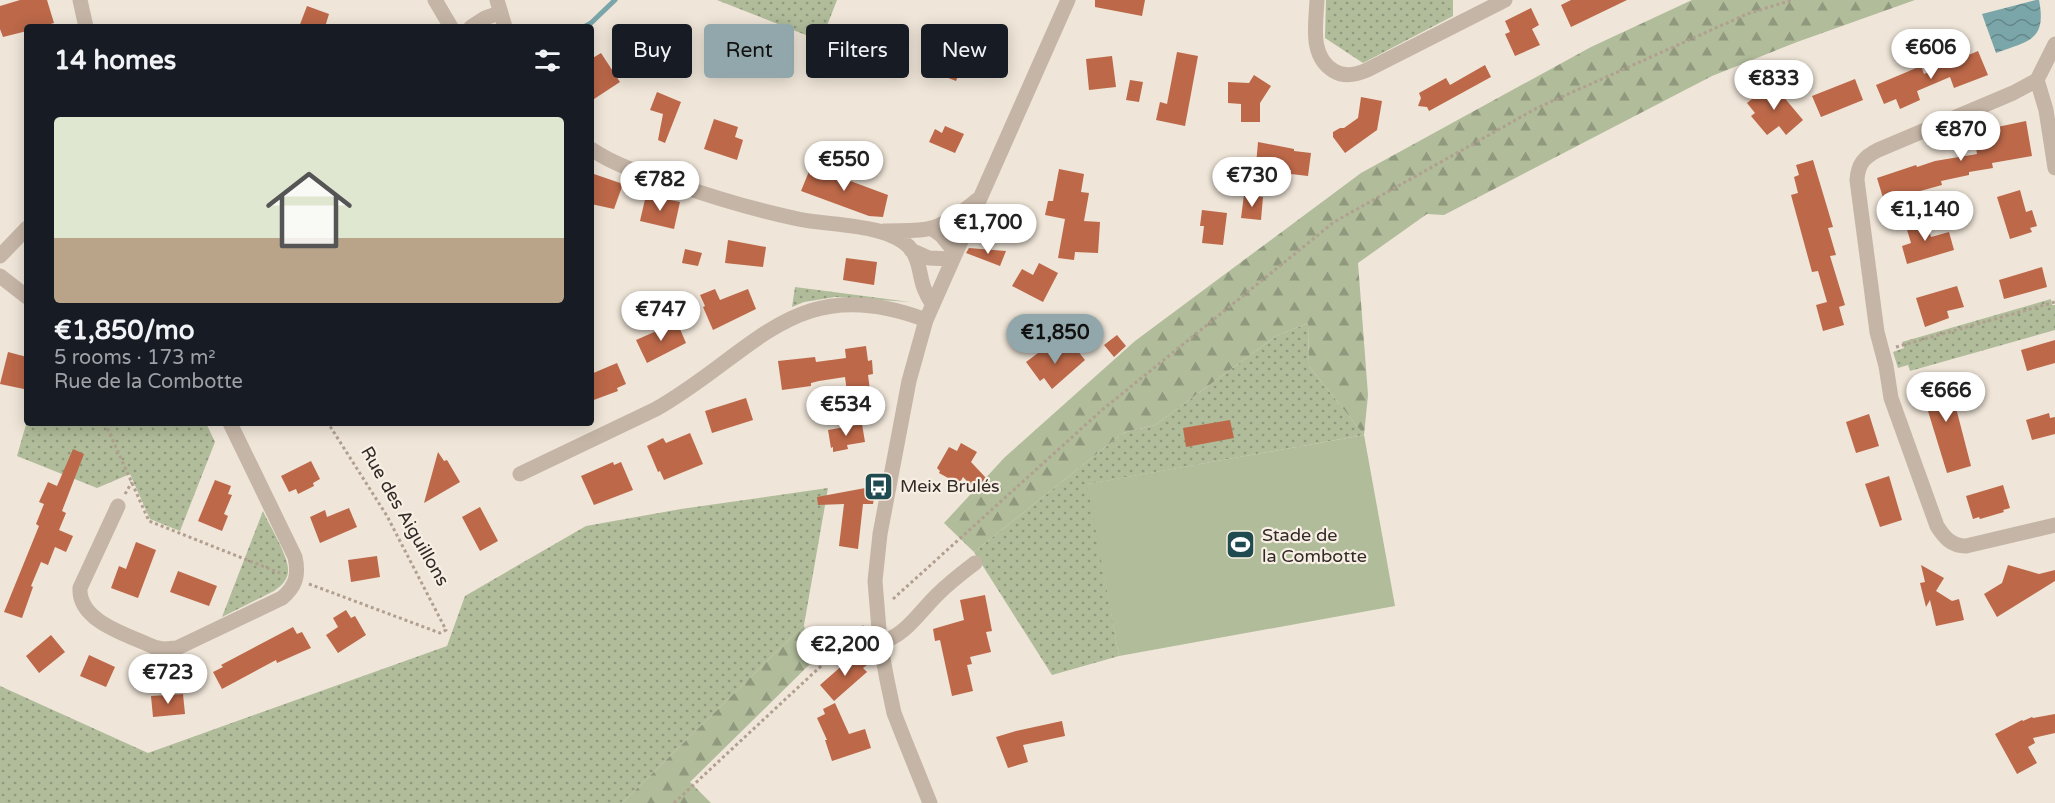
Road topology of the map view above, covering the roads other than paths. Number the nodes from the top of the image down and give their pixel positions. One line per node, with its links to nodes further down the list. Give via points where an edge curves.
1 (80, 0): 7 (street)
2 (435, 0): 8 (street)
3 (1068, 0): 14 (street)
4 (1317, 0): 5 (street, via 1316,42 1320,57 1336,72 1351,75)
5 (1505, 0)
6 (500, 13): 9 (street)
7 (85, 24)
8 (449, 24)
9 (475, 24)
10 (2055, 44): 11 (street)
11 (2037, 80): 13 (street); 28 (street, via 1878,150 1860,163 1857,180 1877,332 1891,398 1942,535 1958,546 1965,546)
12 (594, 151): 17 (street, via 617,164 737,204 799,220)
13 (2055, 168)
14 (980, 197): 15 (street, via 949,221); 20 (street)
15 (931, 228): 17 (street); 20 (street)
16 (24, 230): 18 (street)
17 (881, 232): 19 (street)
18 (3, 246)
19 (911, 250): 20 (street, via 929,258); 23 (street)
20 (954, 256): 23 (street)
21 (0, 276): 22 (street)
22 (24, 295)
23 (932, 304): 24 (street)
24 (926, 320): 26 (street, via 897,310 841,303 792,317 678,396); 30 (street, via 909,381 880,534 875,581)
25 (231, 426): 27 (street, via 295,557 297,579 282,598 186,645 164,649 94,619 86,611 80,588)
26 (520, 474)
27 (118, 506)
28 (2055, 525)
29 (975, 563): 30 (street, via 937,594 898,635)
30 (880, 642): 31 (street, via 894,713)
31 (930, 803)

